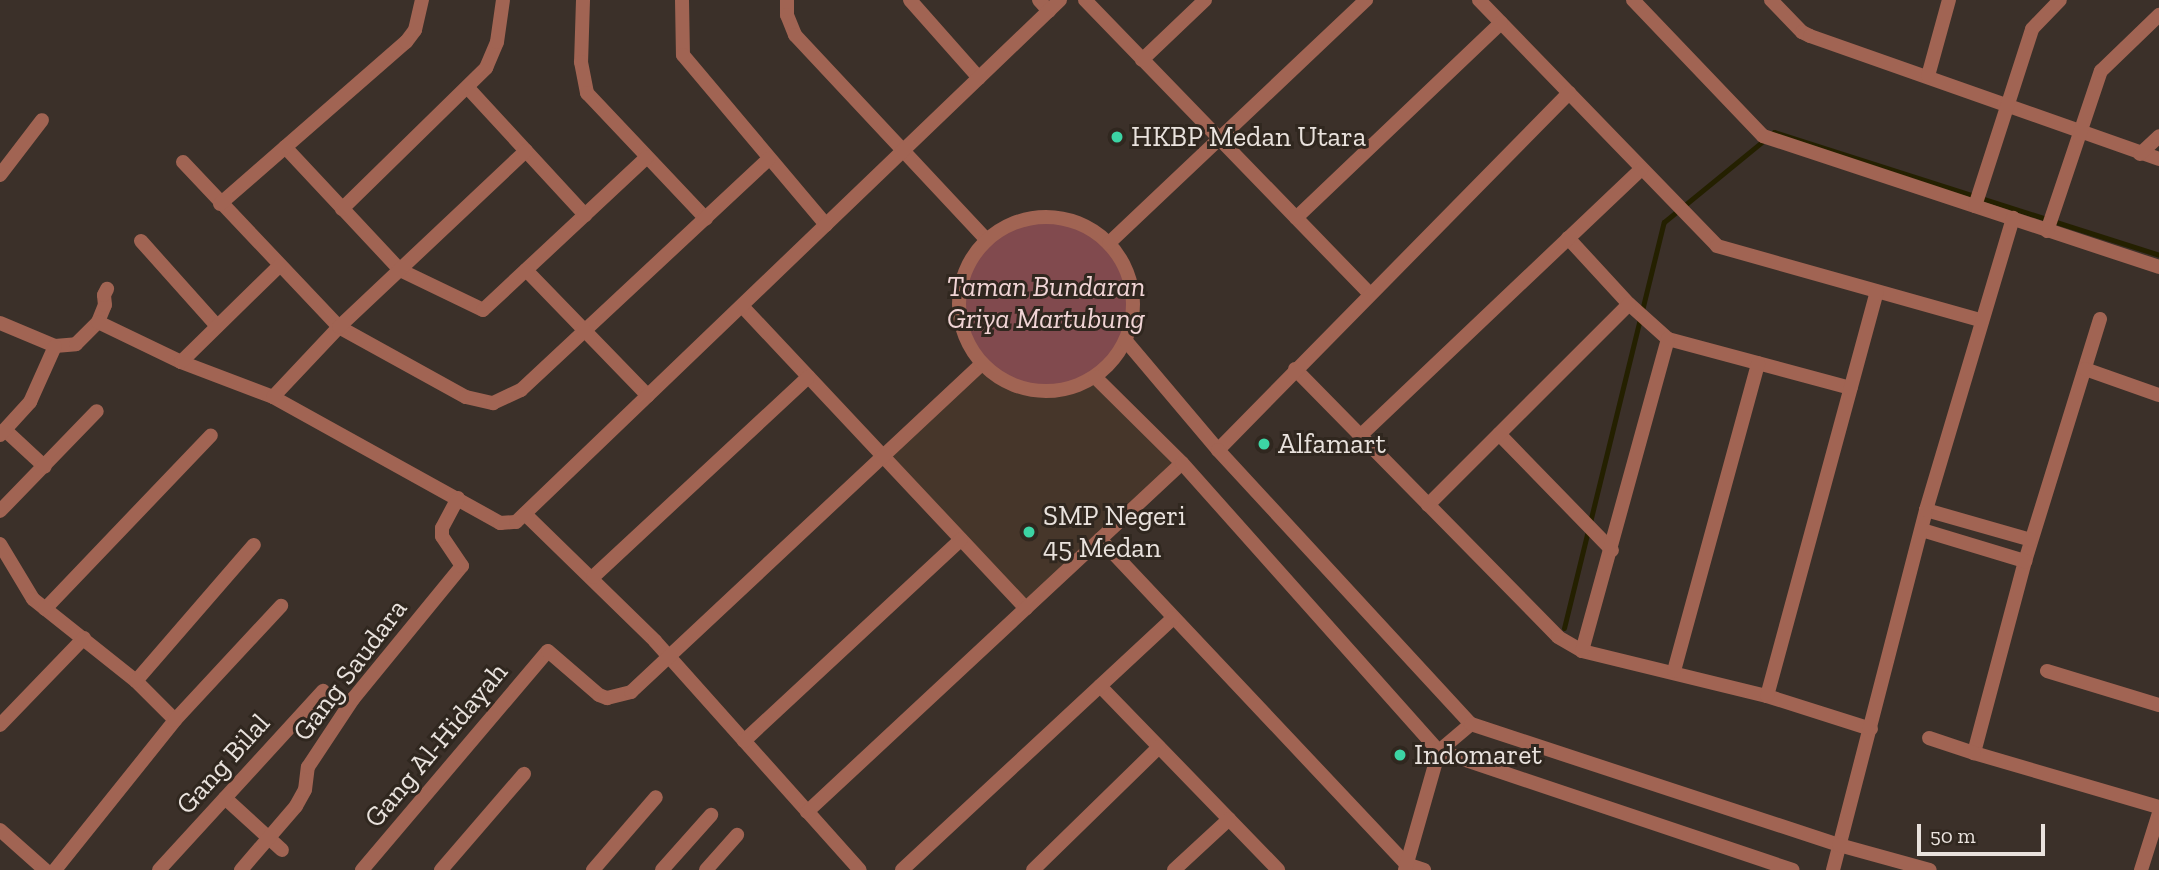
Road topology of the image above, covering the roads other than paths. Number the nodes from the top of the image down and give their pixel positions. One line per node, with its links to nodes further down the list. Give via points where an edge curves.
1 (422, 0): 28 (street, via 415,30 406,42)
2 (503, 0): 21 (street, via 486,68)
3 (583, 0): 32 (street, via 581,62 587,93)
4 (682, 0): 33 (street, via 683,55)
5 (787, 0): 30 (street, via 795,35)
6 (910, 0): 20 (street)
7 (1084, 0): 18 (street)
8 (1205, 0): 18 (street)
9 (1366, 0): 27 (street)
10 (1479, 0): 17 (street)
11 (1633, 0): 38 (street, via 1769,138)
12 (1771, 0): 19 (street, via 1801,32)
13 (1949, 0): 19 (street)
14 (2060, 0): 23 (street, via 2032,29)
15 (1050, 4): 20 (street)
16 (2159, 15): 25 (street, via 2101,71)
17 (1502, 23): 22 (street); 42 (street)
18 (1142, 60): 27 (street)
19 (1928, 76): 23 (street)
20 (979, 78): 30 (street)
21 (468, 88): 29 (street); 40 (street)
22 (1570, 93): 36 (street); 57 (street)
23 (2007, 103): 25 (street); 38 (street)
24 (42, 120): 37 (street)
25 (2083, 130): 31 (street); 45 (street)
26 (2159, 136): 31 (street)
27 (1219, 139): 42 (street); 50 (street)
28 (285, 147): 39 (street); 40 (street)
29 (526, 151): 41 (street); 53 (street)
30 (904, 151): 46 (street); 48 (street)
31 (2140, 154): 34 (street)
32 (647, 157): 41 (street); 44 (street)
33 (769, 159): 44 (street); 46 (street)
34 (2159, 159)
35 (183, 162): 39 (street)
36 (1641, 169): 47 (street); 56 (street, via 1717,246)
37 (0, 175)
38 (1977, 200): 43 (street)
39 (220, 204): 51 (street)
40 (342, 209): 53 (street)
41 (585, 215): 54 (street)
42 (1296, 218): 57 (street)
43 (2013, 218): 45 (street); 61 (street)
44 (706, 219): 66 (street)
45 (2050, 224): 52 (street)
46 (826, 225): 58 (street)
47 (1568, 238): 59 (street); 85 (street)
48 (986, 239): 50 (street, via 1015,222 1048,216 1081,224); 72 (street, via 966,267 958,301 963,335)
49 (141, 241): 64 (street)
50 (1109, 243): 68 (street, via 1128,272 1132,295 1134,307)
51 (279, 266): 64 (street); 65 (street)
52 (2159, 267)
53 (400, 270): 54 (street, via 483,310); 65 (street)
54 (526, 270): 66 (street)
55 (107, 289): 62 (street)
56 (1877, 292): 61 (street); 77 (street)
57 (1370, 294): 73 (street)
58 (742, 306): 75 (street); 79 (street)
59 (1637, 311): 67 (street); 83 (street)
60 (2100, 319): 74 (street)
61 (1981, 320): 92 (street)
62 (98, 322): 69 (street, via 76,344); 70 (street)
63 (0, 323): 69 (street)
64 (217, 326): 70 (street)
65 (339, 327): 66 (street, via 466,397 493,403 522,390); 80 (street)
66 (586, 332): 79 (street)
67 (1668, 339): 71 (street); 101 (street)
68 (1126, 341): 76 (street); 86 (street)
69 (55, 346): 82 (street, via 30,402)
70 (181, 362): 80 (street)
71 (1758, 363): 77 (street); 111 (street)
72 (982, 364): 76 (street, via 1006,382 1036,391 1066,389); 87 (street)
73 (1295, 369): 85 (street); 86 (street)
74 (2085, 369): 78 (street); 98 (street)
75 (808, 377): 87 (street); 103 (street)
76 (1095, 377): 88 (street)
77 (1851, 388): 116 (street)
78 (2159, 395)
79 (648, 396): 94 (street)
80 (272, 397): 90 (street)
81 (97, 411): 89 (street)
82 (3, 433): 89 (street)
83 (1499, 434): 91 (street); 101 (street)
84 (211, 435): 106 (street)
85 (1360, 436): 91 (street)
86 (1218, 450): 119 (street)
87 (883, 456): 96 (street); 110 (street)
88 (1182, 463): 97 (street); 125 (street)
89 (45, 467): 93 (street)
90 (458, 498): 94 (street, via 503,523 516,522); 137 (street, Gang Saudara, via 442,536 462,566 353,699 308,767 305,790 296,806)
91 (1428, 505): 109 (street, via 1558,637)
92 (1926, 510): 95 (street); 98 (street)
93 (0, 511)
94 (526, 514): 103 (street)
95 (1922, 530): 102 (street); 121 (street)
96 (961, 539): 105 (street); 123 (street)
97 (1100, 540): 105 (street); 107 (street)
98 (2031, 540): 102 (street)
99 (0, 544): 106 (street, via 25,589)
100 (254, 545): 113 (street)
101 (1612, 550): 109 (street)
102 (2025, 561): 126 (street)
103 (593, 577): 110 (street)
104 (281, 606): 118 (street)
105 (1026, 608): 131 (street)
106 (45, 609): 108 (street)
107 (1173, 618): 114 (street); 140 (street)
108 (84, 638): 113 (street); 120 (street)
109 (1582, 651): 111 (street)
110 (667, 657): 123 (street); 145 (street, Gang Al-Hidayah, via 631,692 607,698 590,690 548,651)
111 (1674, 671): 116 (street)
112 (2047, 671): 117 (street)
113 (136, 681): 118 (street)
114 (1100, 686): 124 (street); 151 (street)
115 (323, 691): 129 (street, Gang Bilal)
116 (1767, 696): 121 (street)
117 (2159, 705)
118 (176, 720): 142 (street)
119 (1471, 724): 125 (street); 138 (street)
120 (0, 725)
121 (1871, 729): 138 (street)
122 (1929, 738): 126 (street)
123 (744, 741): 131 (street)
124 (1159, 747): 134 (street); 152 (street)
125 (1439, 751): 140 (street); 156 (street)
126 (1974, 753): 130 (street)
127 (524, 774): 146 (street)
128 (656, 797): 147 (street)
129 (225, 798): 137 (street); 143 (street, Gang Bilal)
130 (2159, 807)
131 (807, 812): 150 (street)
132 (2159, 813): 159 (street)
133 (710, 815): 148 (street)
134 (1229, 819): 153 (street); 154 (street)
135 (0, 830): 141 (street)
136 (737, 835): 149 (street)
137 (269, 839): 139 (street); 144 (street, Gang Saudara)
138 (1839, 845): 157 (street); 158 (street)
139 (282, 850)
140 (1406, 867): 155 (street)
141 (45, 870)
142 (55, 870)
143 (159, 870)
144 (241, 870)
145 (362, 870)
146 (441, 870)
147 (593, 870)
148 (662, 870)
149 (705, 870)
150 (860, 870)
151 (902, 870)
152 (1033, 870)
153 (1174, 870)
154 (1278, 870)
155 (1424, 870)
156 (1793, 870)
157 (1833, 870)
158 (1930, 870)
159 (2141, 870)

